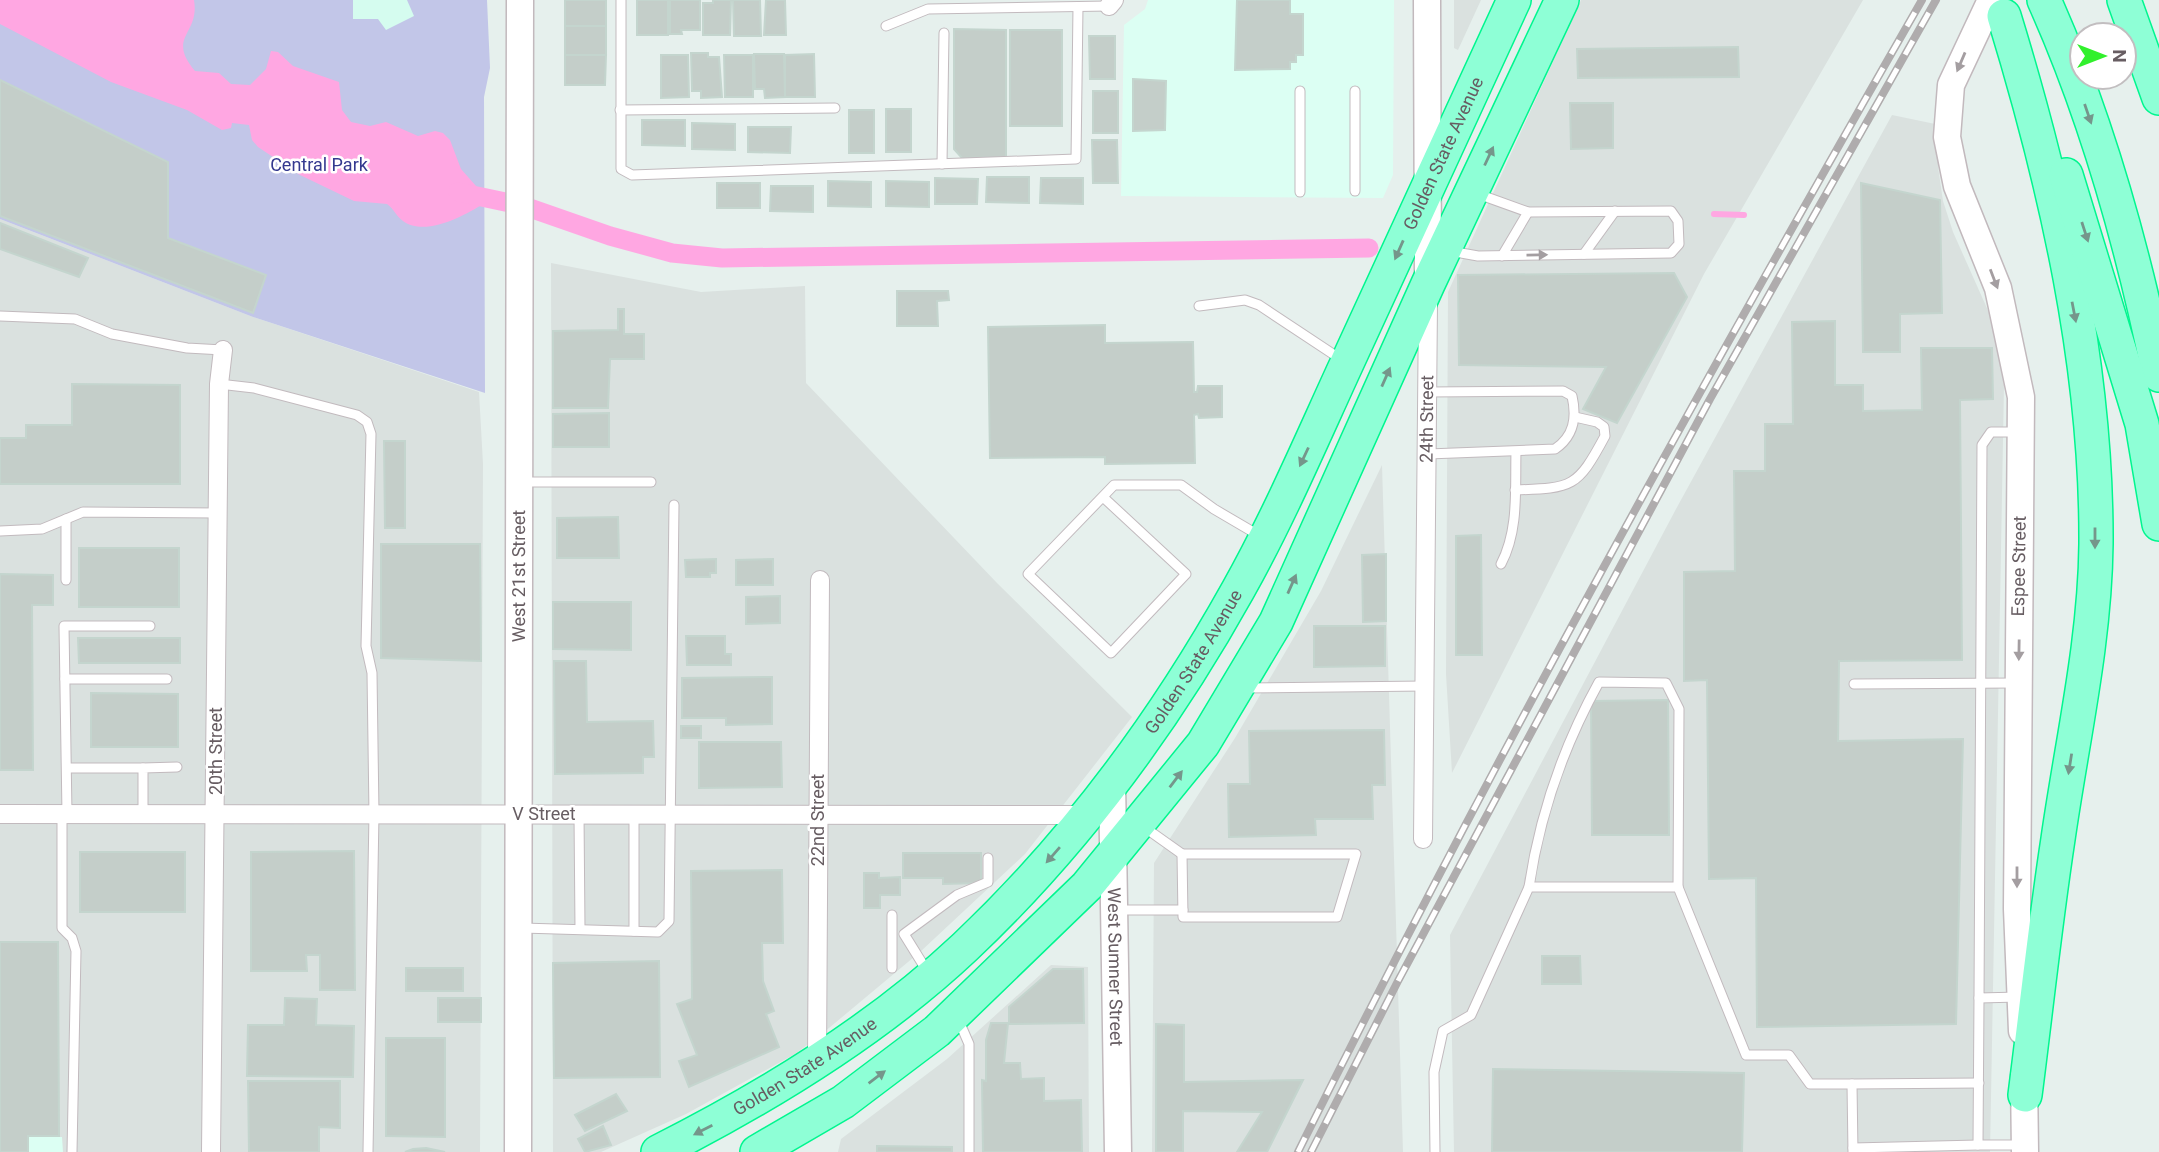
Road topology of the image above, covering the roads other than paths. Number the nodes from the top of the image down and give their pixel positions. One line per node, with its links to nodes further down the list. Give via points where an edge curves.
1 (520, 0): 41 (street, West 21st Street)
2 (621, 0): 18 (lane)
3 (1427, 0): 20 (street, 24th Street)
4 (1514, 0): 20 (highway, Golden State Avenue)
5 (1562, 0): 23 (highway, one-way to 5)
6 (2044, 0): 34 (highway, one-way to 34, via 2106,167)
7 (2124, 0): 15 (highway)
8 (1111, 3): 10 (lane)
9 (1997, 5): 16 (highway); 38 (street, Espee Street, one-way to 38, via 1951,85 1947,137 1957,186 1998,288 2021,397)
10 (1078, 7): 11 (lane, via 928,9); 19 (lane, via 1076,159)
11 (886, 26)
12 (944, 33): 19 (lane)
13 (1300, 91): 22 (lane)
14 (1355, 91): 21 (lane)
15 (2159, 98)
16 (2035, 100): 48 (highway, one-way to 48, via 2087,238 2142,424); 94 (highway, one-way to 94, via 2085,369 2095,460 2096,548 2087,659)
17 (835, 108): 18 (lane)
18 (620, 110): 19 (lane, via 621,169 632,175)
19 (942, 164)
20 (1428, 188): 29 (street, 24th Street); 33 (highway, Golden State Avenue, one-way to 33)
21 (1355, 191)
22 (1300, 192)
23 (1472, 192): 25 (lane); 26 (highway)
24 (1615, 211): 25 (lane); 27 (lane); 27 (lane, via 1671,211 1678,221 1679,244 1671,253)
25 (1528, 212): 28 (lane)
26 (1444, 250): 28 (lane); 29 (highway)
27 (1584, 254): 28 (lane, one-way to 27)
28 (1502, 256)
29 (1428, 284): 36 (street, 24th Street); 61 (highway, one-way to 29, via 1276,622)
30 (1199, 306): 33 (lane, via 1245,300 1259,305)
31 (0, 316): 32 (lane, via 75,319 111,334)
32 (223, 350): 35 (street, 20th Street)
33 (1347, 363): 50 (highway, Golden State Avenue, one-way to 50)
34 (2159, 375)
35 (219, 384): 46 (street, 20th Street); 70 (lane, via 254,388 357,415 367,422 366,646 372,673)
36 (1428, 392): 37 (lane, via 1563,391 1572,397); 40 (street, 24th Street)
37 (1575, 417): 39 (lane, via 1566,441 1555,449); 43 (lane, via 1597,422 1604,427 1605,436 1578,480 1567,487)
38 (2021, 432): 57 (street, Espee Street, one-way to 57); 59 (lane, via 1991,432 1982,445)
39 (1516, 452): 40 (lane); 43 (lane)
40 (1428, 454): 60 (street, 24th Street)
41 (518, 482): 42 (lane); 71 (street, West 21st Street)
42 (651, 482)
43 (1515, 491): 51 (lane, via 1511,540)
44 (1103, 497): 44 (lane, via 1028,574 1111,653 1186,574); 50 (lane, via 1114,485 1181,485)
45 (674, 505): 74 (lane)
46 (218, 513): 47 (lane, via 83,512); 69 (street, 20th Street)
47 (66, 519): 49 (lane, via 42,529); 52 (lane)
48 (2159, 524)
49 (0, 531)
50 (1264, 538): 65 (highway, Golden State Avenue, via 1240,588 1172,701)
51 (1501, 564)
52 (66, 580)
53 (820, 580): 75 (street, 22nd Street)
54 (150, 626): 56 (lane, via 64,626)
55 (167, 678): 56 (lane)
56 (65, 679): 63 (lane)
57 (2018, 683): 59 (lane); 94 (street, Espee Street, one-way to 94, via 2017,908)
58 (1854, 684): 59 (lane)
59 (1981, 684): 95 (lane)
60 (1425, 686): 61 (lane); 78 (street, 24th Street)
61 (1236, 688): 77 (highway, one-way to 61, via 1203,744)
62 (177, 767): 64 (lane)
63 (67, 768): 64 (lane); 67 (lane)
64 (144, 768): 68 (lane)
65 (1112, 780): 76 (highway, Golden State Avenue); 81 (street, West Sumner Street)
66 (0, 814): 67 (street, V Street)
67 (65, 814): 68 (street, V Street); 105 (lane, via 62,928 76,951)
68 (144, 814): 69 (street, V Street)
69 (216, 814): 70 (street, V Street); 106 (street, 20th Street)
70 (374, 814): 71 (street, V Street); 107 (lane)
71 (517, 814): 72 (street, V Street); 87 (street, West 21st Street)
72 (579, 814): 73 (street, V Street); 88 (lane)
73 (634, 815): 74 (street, V Street); 89 (lane)
74 (672, 815): 75 (street, V Street); 89 (lane, via 669,921 658,932)
75 (818, 815): 76 (street, V Street); 97 (street, 22nd Street)
76 (1088, 815): 93 (highway, Golden State Avenue, one-way to 93, via 964,949)
77 (1140, 825): 79 (lane); 81 (highway)
78 (1423, 839)
79 (1182, 854): 85 (lane); 85 (lane, via 1356,854 1337,917 1183,916)
80 (988, 858): 91 (lane, via 988,882 957,895)
81 (1112, 860): 84 (street, West Sumner Street); 96 (highway)
82 (1529, 887): 83 (lane); 83 (lane, via 1544,809 1575,726 1599,682 1666,683 1679,709); 114 (lane, via 1471,1015 1443,1031 1434,1072)
83 (1678, 887): 99 (lane, via 1746,1055 1790,1055 1810,1084)
84 (1113, 910): 85 (lane); 113 (street, West Sumner Street)
85 (1183, 910)
86 (892, 915): 90 (lane)
87 (517, 928): 88 (lane); 108 (street, West 21st Street)
88 (580, 929): 89 (lane)
89 (634, 931)
90 (892, 933): 91 (lane); 92 (lane)
91 (904, 934): 93 (lane)
92 (892, 968)
93 (930, 976): 97 (highway, Golden State Avenue)
94 (2029, 997): 95 (lane); 100 (highway)
95 (1979, 998): 98 (lane)
96 (955, 1013): 101 (highway, one-way to 96); 112 (lane, via 968,1044)
97 (817, 1060): 109 (highway, Golden State Avenue, one-way to 109, via 727,1118)
98 (1979, 1083): 99 (lane); 102 (lane)
99 (1852, 1084): 104 (lane)
100 (2025, 1095): 103 (street)
101 (843, 1102): 110 (highway); 111 (highway)
102 (1978, 1146): 103 (lane); 104 (lane)
103 (2025, 1148)
104 (1853, 1150)
105 (72, 1152)
106 (211, 1152)
107 (368, 1152)
108 (518, 1152)
109 (658, 1152)
110 (757, 1152)
111 (807, 1152)
112 (969, 1152)
113 (1118, 1152)
114 (1435, 1152)

